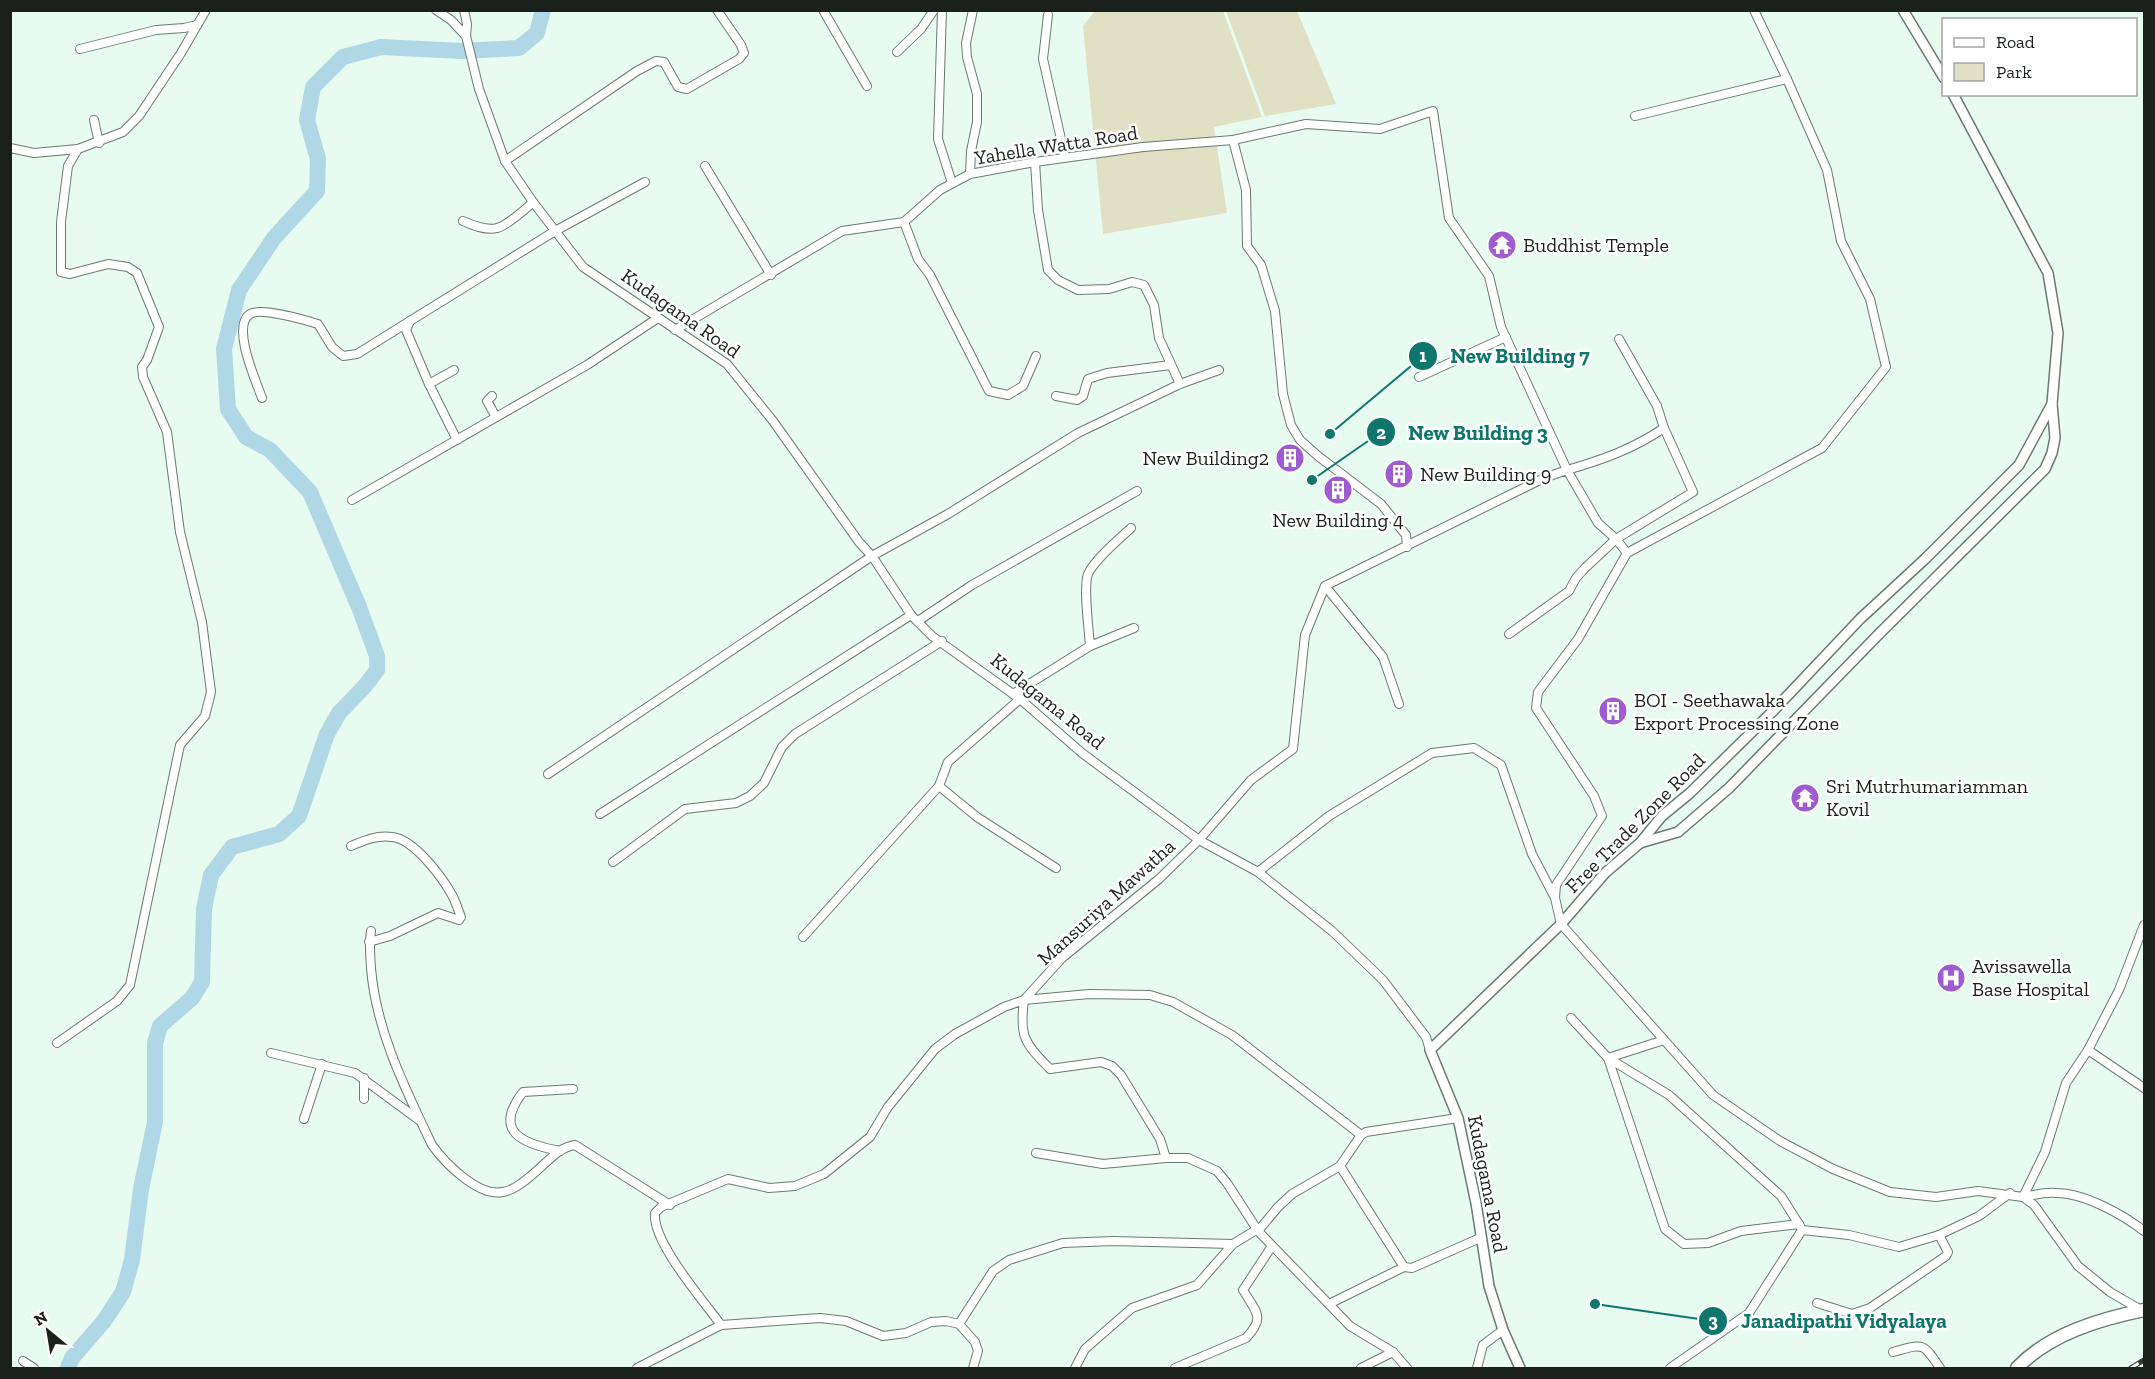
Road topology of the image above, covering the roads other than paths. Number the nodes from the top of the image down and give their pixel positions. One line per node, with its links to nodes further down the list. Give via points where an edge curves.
1 (206, 10): 12 (street)
2 (436, 10): 13 (street)
3 (464, 10): 13 (street)
4 (717, 10): 27 (street, via 741,45 744,53 739,59 687,89 678,87 664,62 656,61)
5 (823, 10): 18 (street)
6 (934, 10): 15 (street)
7 (942, 10): 32 (street, via 938,139)
8 (973, 10): 30 (street, via 966,43 977,94)
9 (1754, 10): 17 (street)
10 (1904, 10): 16 (street)
11 (1048, 15): 26 (street, via 1043,59)
12 (197, 25): 14 (street, via 156,30); 23 (street, via 139,116 123,132)
13 (465, 36): 27 (street, Kudagama Road)
14 (80, 49)
15 (897, 52)
16 (1942, 75)
17 (1787, 79): 20 (street); 63 (street, via 1827,170 1841,241 1870,299 1886,367 1822,448)
18 (867, 86)
19 (1954, 96): 53 (street, Free Trade Zone Road, via 2048,273 2058,333)
20 (1635, 116)
21 (94, 120): 23 (street)
22 (1233, 140): 26 (street, Yahella Watta Road); 41 (street, Yahella Watta Road, via 1306,124 1380,129 1433,111 1449,218 1489,276); 62 (street, via 1246,190 1246,246 1261,265 1275,311 1283,394 1291,425 1300,440 1318,456 1381,504 1406,536)
23 (99, 143): 25 (street)
24 (10, 148): 25 (street, via 34,153)
25 (78, 149): 91 (street, via 68,166 61,222 61,273 108,264 128,267 137,273 159,327 142,367 143,377 167,432 180,532 202,622 211,692 206,716 180,745 130,985 117,1001)
26 (1065, 157): 28 (street, Yahella Watta Road)
27 (505, 161): 33 (street, Kudagama Road)
28 (1035, 162): 30 (street, Yahella Watta Road); 44 (street, via 1048,270 1078,290 1109,289 1132,282 1144,285 1154,305 1159,338)
29 (705, 166): 37 (street)
30 (970, 174): 32 (street, Yahella Watta Road)
31 (645, 182): 36 (street)
32 (952, 183): 35 (street, Yahella Watta Road)
33 (533, 202): 34 (street, via 496,228); 36 (street, Kudagama Road)
34 (463, 221)
35 (904, 222): 37 (street, via 842,231); 43 (street, via 918,259 989,391 1008,395 1023,386)
36 (555, 231): 38 (street, Kudagama Road, via 583,267); 39 (street)
37 (771, 275): 40 (street)
38 (658, 318): 40 (street, Kudagama Road); 54 (street)
39 (410, 321): 48 (street, via 406,330); 52 (street, via 357,354 344,356 332,347 318,324 251,313 242,328 243,342)
40 (675, 330): 64 (street, Kudagama Road, via 727,364)
41 (1506, 337): 47 (street); 57 (street)
42 (1619, 339): 55 (street, via 1657,406)
43 (1036, 356)
44 (1171, 365): 49 (street); 51 (street, via 1088,379 1083,396 1077,400)
45 (454, 370): 48 (street)
46 (1218, 370): 49 (street)
47 (1419, 377)
48 (429, 384): 56 (street)
49 (1180, 384): 64 (street, via 1078,433)
50 (492, 396): 54 (street, via 487,401)
51 (1056, 396)
52 (262, 398)
53 (2052, 404): 77 (street, Free Trade Zone Road, via 2019,465 1860,619 1707,776 1662,816); 77 (street, Free Trade Zone Road, via 2055,438 2045,469 1729,788 1678,832)
54 (496, 417): 56 (street)
55 (1664, 428): 57 (street, via 1614,456); 61 (street, via 1693,492)
56 (457, 440): 59 (street)
57 (1567, 471): 61 (street, via 1598,523); 62 (street, via 1544,478)
58 (1137, 490): 66 (street)
59 (352, 500)
60 (1131, 528): 70 (street, via 1088,574)
61 (1616, 539): 63 (street); 68 (street, via 1585,568 1569,591)
62 (1407, 547): 65 (street)
63 (1626, 553): 82 (street, via 1578,639 1538,692 1536,708 1594,796 1602,816 1556,885)
64 (872, 556): 66 (street, Kudagama Road); 73 (street)
65 (1325, 586): 72 (street, via 1383,657); 76 (street, Mansuriya Mawatha, via 1305,635 1293,749 1251,780)
66 (915, 618): 69 (street, Kudagama Road); 75 (street)
67 (1134, 628): 70 (street)
68 (1509, 634)
69 (942, 641): 71 (street, Kudagama Road); 79 (street, via 795,734 782,747 764,783 750,796 736,803 685,809)
70 (1090, 646): 71 (street)
71 (1017, 697): 74 (street, via 948,762); 76 (street, Kudagama Road, via 1082,753)
72 (1399, 704)
73 (548, 774)
74 (939, 786): 80 (street, via 976,817); 86 (street)
75 (600, 814)
76 (1199, 840): 81 (street, Kudagama Road); 88 (street, Mansuriya Mawatha, via 1159,879 1062,958)
77 (1640, 843): 83 (street, Free Trade Zone Road, via 1605,873)
78 (351, 846): 87 (street, via 374,837 395,837 413,848 432,865 453,896 461,917 459,920 438,913)
79 (613, 862)
80 (1056, 868)
81 (1258, 872): 82 (street, via 1329,816 1432,753 1474,748 1501,765 1532,854); 92 (street, Kudagama Road, via 1332,931 1383,980 1426,1037)
82 (1554, 898): 83 (street)
83 (1561, 924): 90 (street); 92 (street, Free Trade Zone Road)
84 (2145, 925): 93 (street, via 2119,990)
85 (371, 932): 87 (street)
86 (803, 937)
87 (369, 942): 103 (street, via 374,997 384,1037)
88 (1024, 1000): 104 (street, Mansuriya Mawatha, via 1110,994 1150,995 1173,1002 1232,1035); 107 (street, via 1023,1032 1028,1045 1050,1069 1101,1062 1112,1065 1160,1139); 111 (street, via 1004,1007 935,1049 888,1107 870,1137 824,1174 795,1186 769,1188 728,1179)
89 (1571, 1018): 95 (street)
90 (1665, 1040): 95 (street); 109 (street, via 1713,1095 1780,1141 1833,1169 1890,1192 1936,1197 1978,1191)
91 (57, 1043)
92 (1430, 1050): 101 (street, Kudagama Road)
93 (2088, 1050): 98 (street); 110 (street, via 2066,1083 2045,1152)
94 (271, 1053): 96 (street)
95 (1608, 1058): 112 (street, via 1669,1095 1781,1196); 112 (street, via 1665,1229 1684,1244 1708,1243 1741,1231)
96 (322, 1065): 97 (street); 102 (street)
97 (364, 1078): 100 (street); 103 (street)
98 (2145, 1088)
99 (573, 1089): 105 (street, via 523,1092 509,1117 512,1129 523,1141)
100 (364, 1099)
101 (1458, 1118): 104 (street); 116 (street, Kudagama Road)
102 (304, 1119)
103 (420, 1121): 105 (street, via 442,1159 479,1189 503,1192 526,1180)
104 (1361, 1135): 108 (street)
105 (560, 1150): 111 (street, via 575,1145)
106 (1036, 1153): 107 (street, via 1103,1164)
107 (1166, 1158): 113 (street, via 1188,1158 1217,1171)
108 (1340, 1166): 113 (street, via 1292,1194); 119 (street)
109 (2010, 1194): 110 (street); 115 (street, via 1979,1216)
110 (2023, 1197): 114 (street, via 2057,1192 2095,1202); 122 (street, via 2034,1204 2078,1266 2110,1292)
111 (670, 1204): 124 (street, via 655,1213 663,1245)
112 (1801, 1227): 115 (street, via 1899,1247); 138 (street, via 1749,1313)
113 (1257, 1231): 117 (street); 118 (street)
114 (2145, 1231)
115 (1939, 1235): 120 (street, via 1948,1252 1946,1256 1870,1308 1852,1314)
116 (1480, 1239): 119 (street, via 1412,1268); 125 (street, Kudagama Road)
117 (1233, 1244): 123 (street, via 1063,1243 1009,1260 993,1271); 132 (street, via 1197,1284 1132,1308 1085,1349)
118 (1272, 1246): 121 (street); 133 (street, via 1243,1290 1258,1316 1254,1329 1246,1338)
119 (1404, 1267): 121 (street)
120 (1817, 1303)
121 (1329, 1304): 126 (street, via 1350,1326)
122 (2143, 1310): 140 (highway, via 2096,1323 2045,1344)
123 (959, 1324): 124 (street, via 931,1322 893,1336 831,1319); 131 (street, via 978,1351)
124 (721, 1325): 130 (street)
125 (1503, 1330): 136 (street, via 1483,1345); 137 (street, Kudagama Road)
126 (1393, 1352): 134 (street); 135 (street)
127 (1893, 1353): 139 (street, via 1918,1345 1928,1350)
128 (23, 1361): 129 (street)
129 (34, 1368)
130 (637, 1368)
131 (974, 1368)
132 (1075, 1368)
133 (1175, 1368)
134 (1361, 1368)
135 (1407, 1368)
136 (1477, 1368)
137 (1520, 1368)
138 (1670, 1368)
139 (1940, 1368)
140 (2017, 1368)

